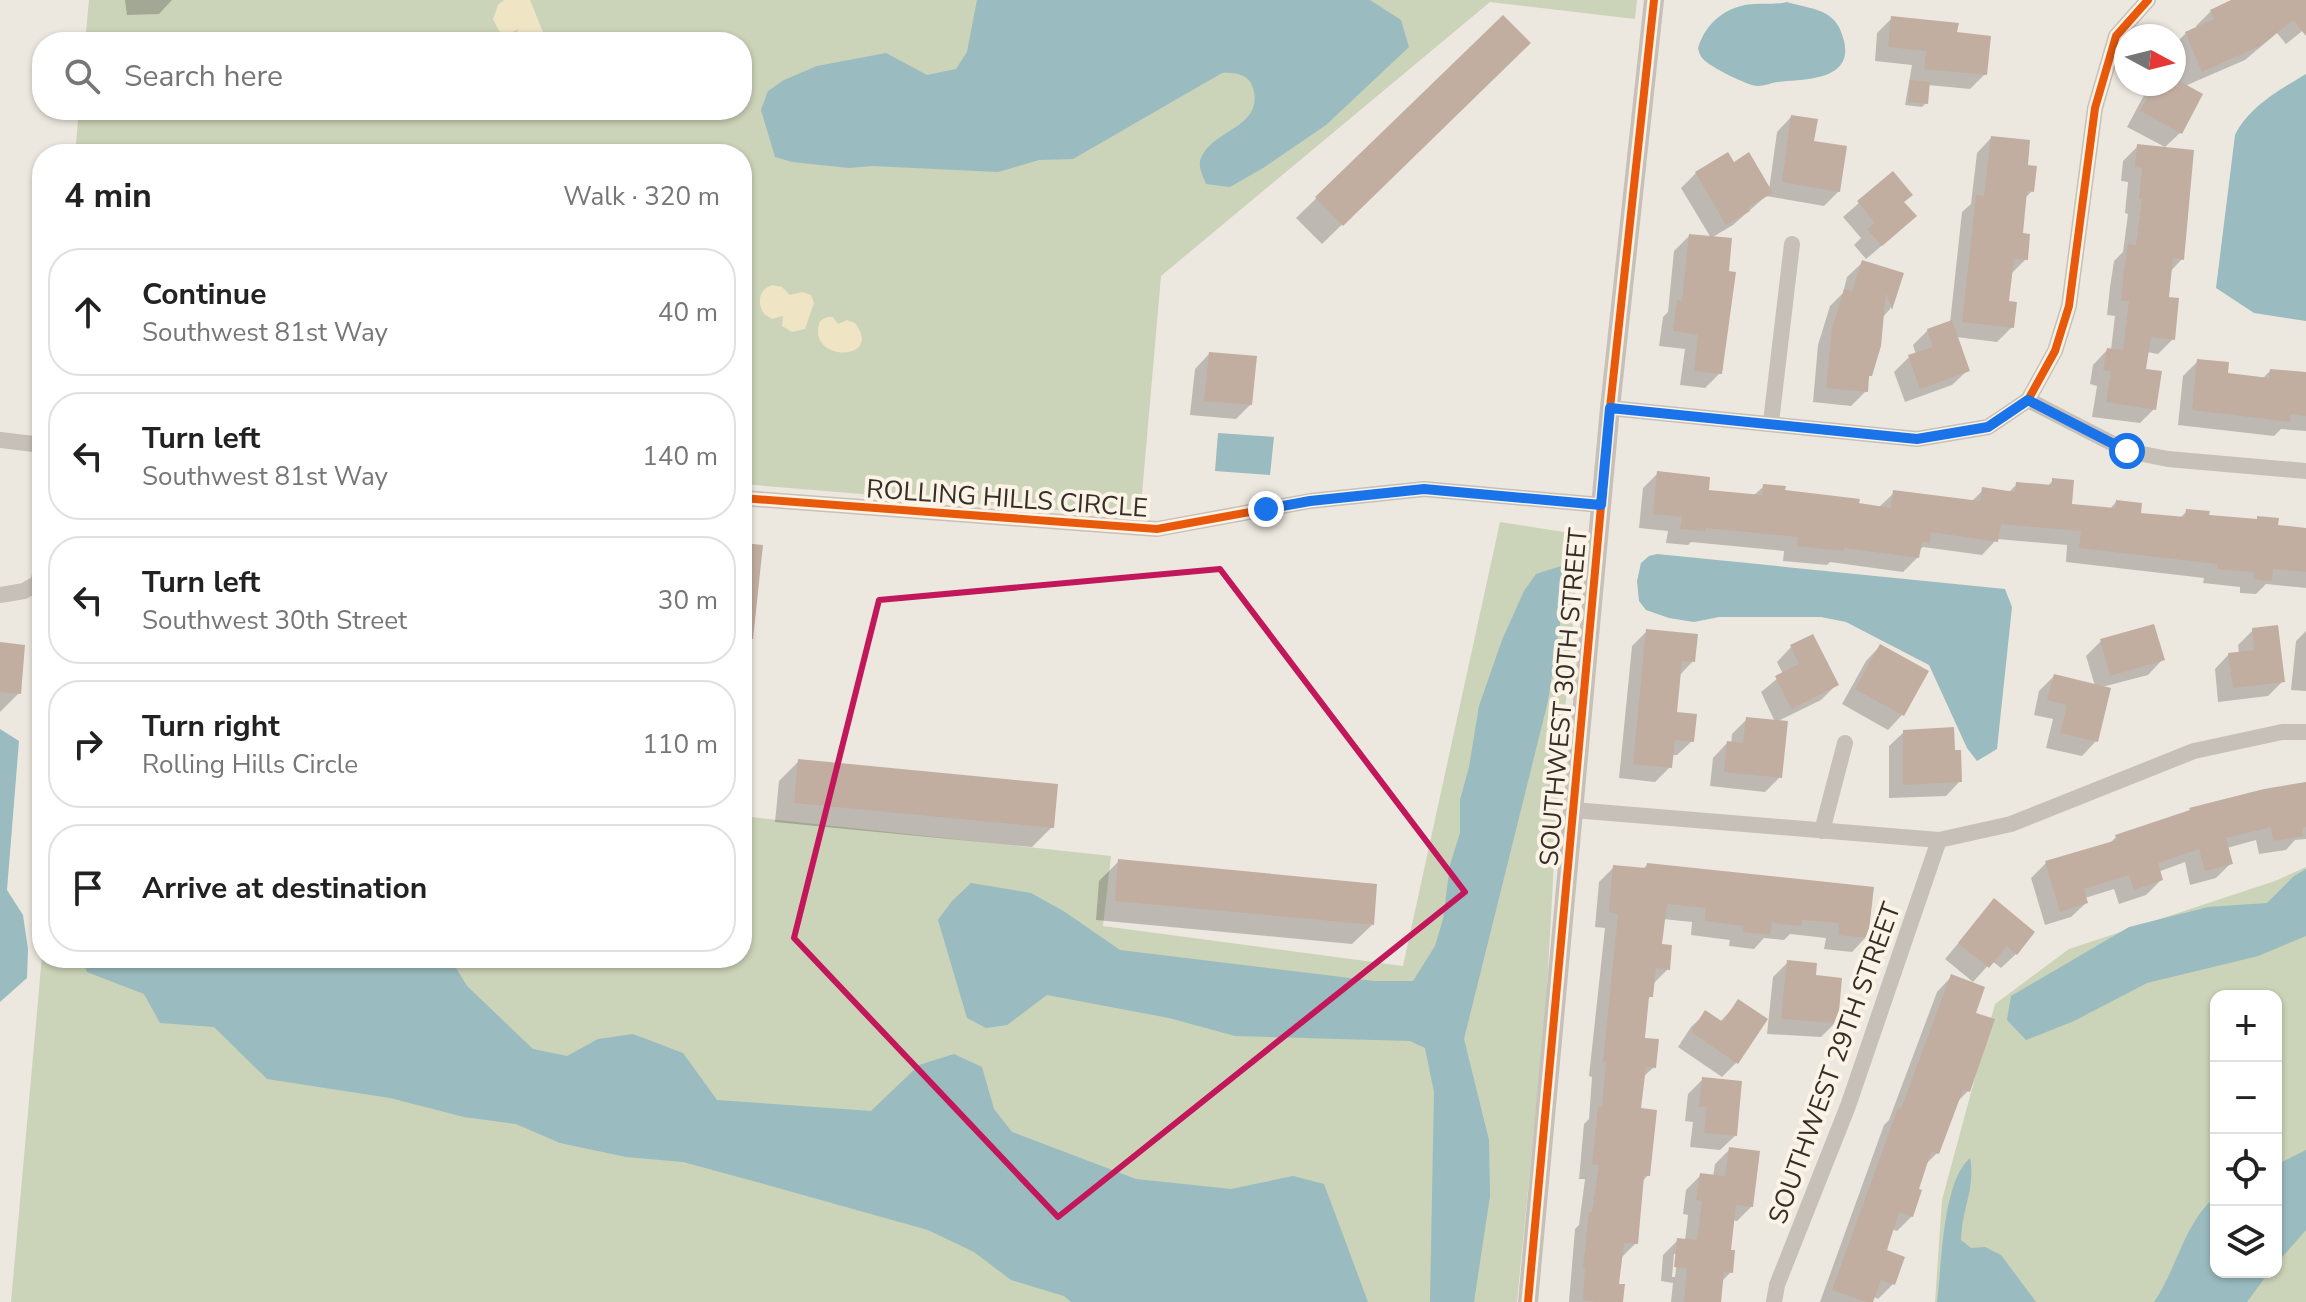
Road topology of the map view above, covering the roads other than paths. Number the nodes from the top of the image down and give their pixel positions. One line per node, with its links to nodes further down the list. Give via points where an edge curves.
1 (1654, 0): 5 (street, SOUTHWEST 30TH STREET)
2 (2148, 0): 4 (street, via 2116,36 2095,108 2069,306 2055,351)
3 (1792, 244): 6 (street)
4 (2028, 400): 6 (street, via 1988,427 1917,439); 9 (street, via 2127,451)
5 (1610, 408): 6 (street); 11 (street, SOUTHWEST 30TH STREET)
6 (1771, 422)
7 (0, 440): 8 (street)
8 (32, 444)
9 (2306, 471)
10 (752, 499): 11 (street, ROLLING HILLS CIRCLE, via 1157,529 1310,501 1424,489)
11 (1601, 505): 16 (street, SOUTHWEST 30TH STREET)
12 (32, 586): 13 (street)
13 (0, 595)
14 (2306, 732): 18 (street, via 2282,732 2194,751 2011,824)
15 (1845, 743): 17 (street)
16 (1573, 810): 17 (street); 19 (street, SOUTHWEST 30TH STREET)
17 (1822, 831): 18 (street)
18 (1939, 840): 20 (street, SOUTHWEST 29TH STREET)
19 (1528, 1302)
20 (1774, 1302)

